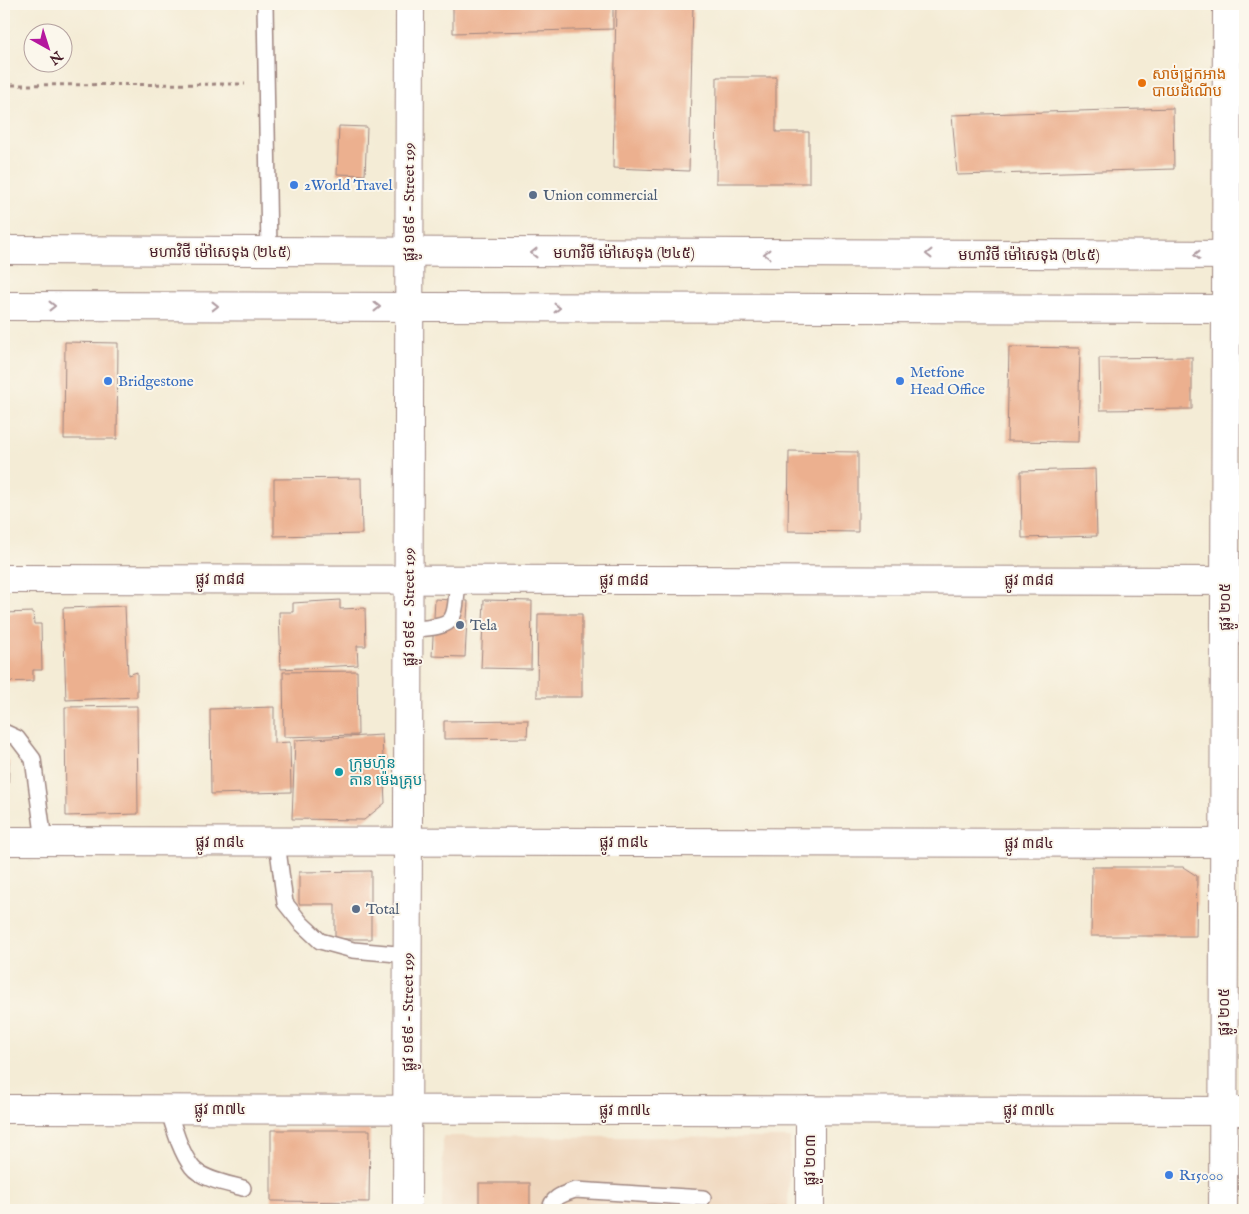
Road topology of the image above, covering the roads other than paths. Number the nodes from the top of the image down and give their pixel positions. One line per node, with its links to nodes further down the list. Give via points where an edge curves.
1 (265, 4): 5 (lane)
2 (410, 4): 6 (street, ផ្លូវ ១៩៩ - Street 199)
3 (1227, 4): 7 (street, ផ្លូវ ២០៥)
4 (4, 250): 5 (street, មហាវិថី ម៉ៅសេទុង (២៤៥))
5 (269, 252): 6 (street, មហាវិថី ម៉ៅសេទុង (២៤៥))
6 (409, 253): 7 (street, មហាវិថី ម៉ៅសេទុង (២៤៥), one-way to 6); 9 (street, ផ្លូវ ១៩៩ - Street 199)
7 (1236, 255): 10 (street, ផ្លូវ ២០៥)
8 (4, 306): 9 (street, one-way to 9)
9 (409, 307): 10 (street, one-way to 10); 12 (street, ផ្លូវ ១៩៩ - Street 199)
10 (1236, 309): 14 (street, ផ្លូវ ២០៥)
11 (4, 579): 12 (street, ផ្លូវ ៣៨៨)
12 (409, 580): 13 (street, ផ្លូវ ៣៨៨); 15 (street, ផ្លូវ ១៩៩ - Street 199)
13 (458, 580): 14 (street, ផ្លូវ ៣៨៨); 15 (lane, via 455,614 450,621 442,626)
14 (1235, 581): 21 (street, ផ្លូវ ២០៥)
15 (408, 630): 20 (street, ផ្លូវ ១៩៩ - Street 199)
16 (4, 732): 18 (lane, via 17,738 33,759)
17 (4, 841): 18 (street, ផ្លូវ ៣៨៤)
18 (44, 841): 19 (street, ផ្លូវ ៣៨៤)
19 (277, 842): 20 (street, ផ្លូវ ៣៨៤); 22 (lane, via 285,903 320,941 353,950)
20 (408, 842): 21 (street, ផ្លូវ ៣៨៤); 22 (street, ផ្លូវ ១៩៩ - Street 199)
21 (1235, 843): 27 (street, ផ្លូវ ២០៥)
22 (408, 955): 25 (street, ផ្លូវ ១៩៩ - Street 199)
23 (4, 1109): 24 (street, ផ្លូវ ៣៧៤)
24 (168, 1109): 25 (street, ផ្លូវ ៣៧៤); 28 (lane, via 178,1140 193,1168 216,1181)
25 (408, 1109): 26 (street, ផ្លូវ ៣៧៤); 30 (street, ផ្លូវ ១៩៩ - Street 199)
26 (810, 1110): 27 (street, ផ្លូវ ៣៧៤); 32 (street, ផ្លូវ ២០៣)
27 (1234, 1111): 33 (street, ផ្លូវ ២០៥)
28 (243, 1188)
29 (703, 1198): 31 (lane, via 575,1190 558,1196)
30 (408, 1210)
31 (550, 1210)
32 (810, 1210)
33 (1223, 1210)

